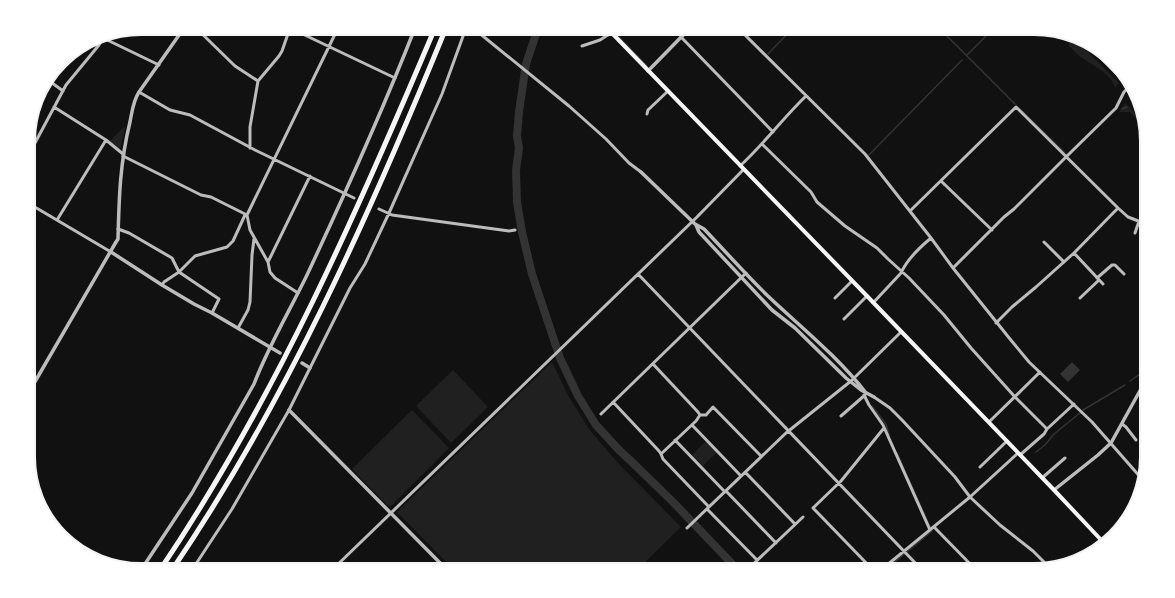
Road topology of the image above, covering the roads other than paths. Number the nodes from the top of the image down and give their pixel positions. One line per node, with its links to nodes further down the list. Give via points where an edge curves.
1 (179, 35): 19 (street)
2 (203, 35): 22 (street, via 235,66)
3 (288, 35): 22 (street, via 279,56)
4 (305, 35): 17 (street)
5 (334, 35): 17 (street)
6 (412, 35): 21 (street)
7 (432, 35): 142 (highway, via 361,201 296,337 235,449)
8 (443, 35): 143 (highway, via 392,158 305,342 247,449)
9 (463, 35): 49 (street, via 442,94)
10 (482, 35): 40 (street, via 569,106)
11 (608, 35): 18 (street)
12 (613, 35): 20 (main road)
13 (745, 35): 28 (street)
14 (681, 36): 20 (street); 31 (street)
15 (108, 41): 19 (street)
16 (100, 43): 25 (street)
17 (329, 46): 21 (street); 38 (street)
18 (582, 46)
19 (159, 65): 27 (street)
20 (648, 70): 26 (main road)
21 (395, 78): 43 (street)
22 (258, 81): 35 (street, via 250,127)
23 (52, 83): 25 (street)
24 (1127, 90): 37 (street, via 1116,108)
25 (63, 91): 29 (street)
26 (668, 91): 30 (street); 39 (main road)
27 (139, 92): 35 (street, via 170,110 202,121); 36 (street)
28 (806, 96): 31 (street); 48 (street, via 865,154)
29 (54, 107): 32 (street); 33 (street)
30 (647, 114)
31 (773, 132): 34 (street)
32 (106, 140): 36 (street); 51 (street)
33 (35, 143)
34 (762, 144): 39 (street); 66 (street, via 811,192 817,202 845,226 877,248)
35 (250, 148): 38 (street)
36 (123, 155): 50 (street); 54 (street)
37 (1066, 157): 42 (street, via 1016,107); 46 (street); 56 (street)
38 (274, 160): 41 (street); 50 (street)
39 (742, 167): 53 (street); 73 (main road)
40 (641, 172): 53 (street)
41 (310, 176): 43 (street); 63 (street)
42 (941, 181): 48 (street); 56 (street)
43 (345, 193): 44 (street); 76 (street)
44 (354, 198)
45 (35, 207): 51 (street)
46 (1118, 208): 52 (street, via 1128,217); 62 (street)
47 (379, 209): 49 (street)
48 (910, 211): 58 (street)
49 (389, 214): 55 (street); 91 (street)
50 (246, 215): 59 (street); 67 (street, via 233,242 227,248 195,256)
51 (57, 220): 61 (street)
52 (1139, 221): 57 (street)
53 (694, 223): 68 (street, via 704,229); 69 (street); 71 (street, via 699,232)
54 (118, 229): 61 (street, via 118,239); 67 (street, via 172,258)
55 (515, 230)
56 (992, 230): 65 (street)
57 (1135, 233)
58 (931, 238): 65 (street); 66 (street, via 918,249)
59 (254, 239): 63 (street); 84 (street, via 250,302)
60 (1044, 242): 64 (street)
61 (111, 252): 75 (street); 95 (street)
62 (1074, 253): 64 (street); 72 (street)
63 (268, 262): 76 (street, via 270,272 275,278)
64 (1064, 262): 83 (street)
65 (953, 268): 83 (street)
66 (902, 271): 80 (street); 99 (street)
67 (179, 272): 75 (street); 81 (street, via 219,299)
68 (746, 273): 71 (street); 93 (street)
69 (638, 274): 85 (street); 130 (street)
70 (1124, 274): 72 (street, via 1112,265)
71 (742, 278): 85 (street); 94 (street, via 772,310)
72 (1098, 279): 74 (street); 79 (street)
73 (852, 281): 77 (main road); 78 (street)
74 (1103, 284)
75 (162, 285): 81 (street)
76 (298, 293): 87 (street)
77 (867, 296): 80 (main road); 82 (street)
78 (835, 298)
79 (1080, 298)
80 (873, 303): 86 (main road)
81 (212, 313): 84 (street)
82 (844, 320)
83 (996, 323): 92 (street)
84 (238, 328): 87 (street)
85 (690, 328): 90 (street); 111 (street)
86 (901, 332): 93 (street); 106 (main road)
87 (271, 347): 88 (street); 141 (street, via 254,384 192,493)
88 (280, 353)
89 (302, 363): 91 (street)
90 (654, 364): 100 (street); 104 (street)
91 (310, 368): 102 (street)
92 (1040, 372): 99 (street); 101 (street)
93 (854, 378): 94 (street); 97 (street)
94 (851, 381): 97 (street); 111 (street)
95 (35, 382)
96 (1140, 391): 107 (street)
97 (865, 394): 98 (street); 105 (street); 109 (street, via 866,400)
98 (874, 397): 128 (street, via 902,420)
99 (1015, 397): 106 (street); 110 (street)
100 (613, 402): 103 (street); 116 (street)
101 (1074, 404): 110 (street); 115 (street)
102 (289, 410): 130 (street); 144 (street, via 232,509)
103 (601, 414)
104 (700, 415): 108 (street); 118 (street, via 706,415 713,407)
105 (841, 416)
106 (989, 422): 114 (main road)
107 (1122, 424): 113 (street); 115 (street)
108 (692, 425): 112 (street); 123 (street)
109 (884, 428): 125 (street); 135 (street)
110 (1047, 429): 117 (street)
111 (789, 431): 118 (street); 125 (street)
112 (676, 440): 116 (street); 127 (street)
113 (1136, 440)
114 (1007, 441): 117 (main road); 120 (street)
115 (1111, 443): 122 (street); 126 (street)
116 (662, 454): 129 (street, via 663,459)
117 (1019, 454): 124 (main road); 128 (street)
118 (761, 456): 121 (street)
119 (1065, 458): 124 (street)
120 (980, 467)
121 (745, 472): 123 (street); 132 (street)
122 (1138, 475)
123 (741, 476): 127 (street)
124 (1042, 478): 126 (main road)
125 (839, 483): 138 (street); 148 (street, via 813,508)
126 (1054, 490): 136 (main road)
127 (725, 491): 129 (street); 137 (street)
128 (970, 497): 133 (street); 140 (street)
129 (708, 508): 134 (street); 139 (street)
130 (391, 512): 145 (street); 146 (street)
131 (803, 517): 132 (street)
132 (795, 524): 137 (street)
133 (934, 526): 135 (street); 151 (street)
134 (688, 528)
135 (930, 530): 138 (street)
136 (1101, 539)
137 (776, 542): 139 (street)
138 (904, 551): 149 (street); 150 (street)
139 (757, 560): 147 (street)
140 (1044, 562)
141 (146, 563)
142 (165, 563)
143 (177, 563)
144 (197, 563)
145 (339, 563)
146 (440, 563)
147 (754, 563)
148 (866, 563)
149 (889, 563)
150 (915, 563)
151 (969, 563)

